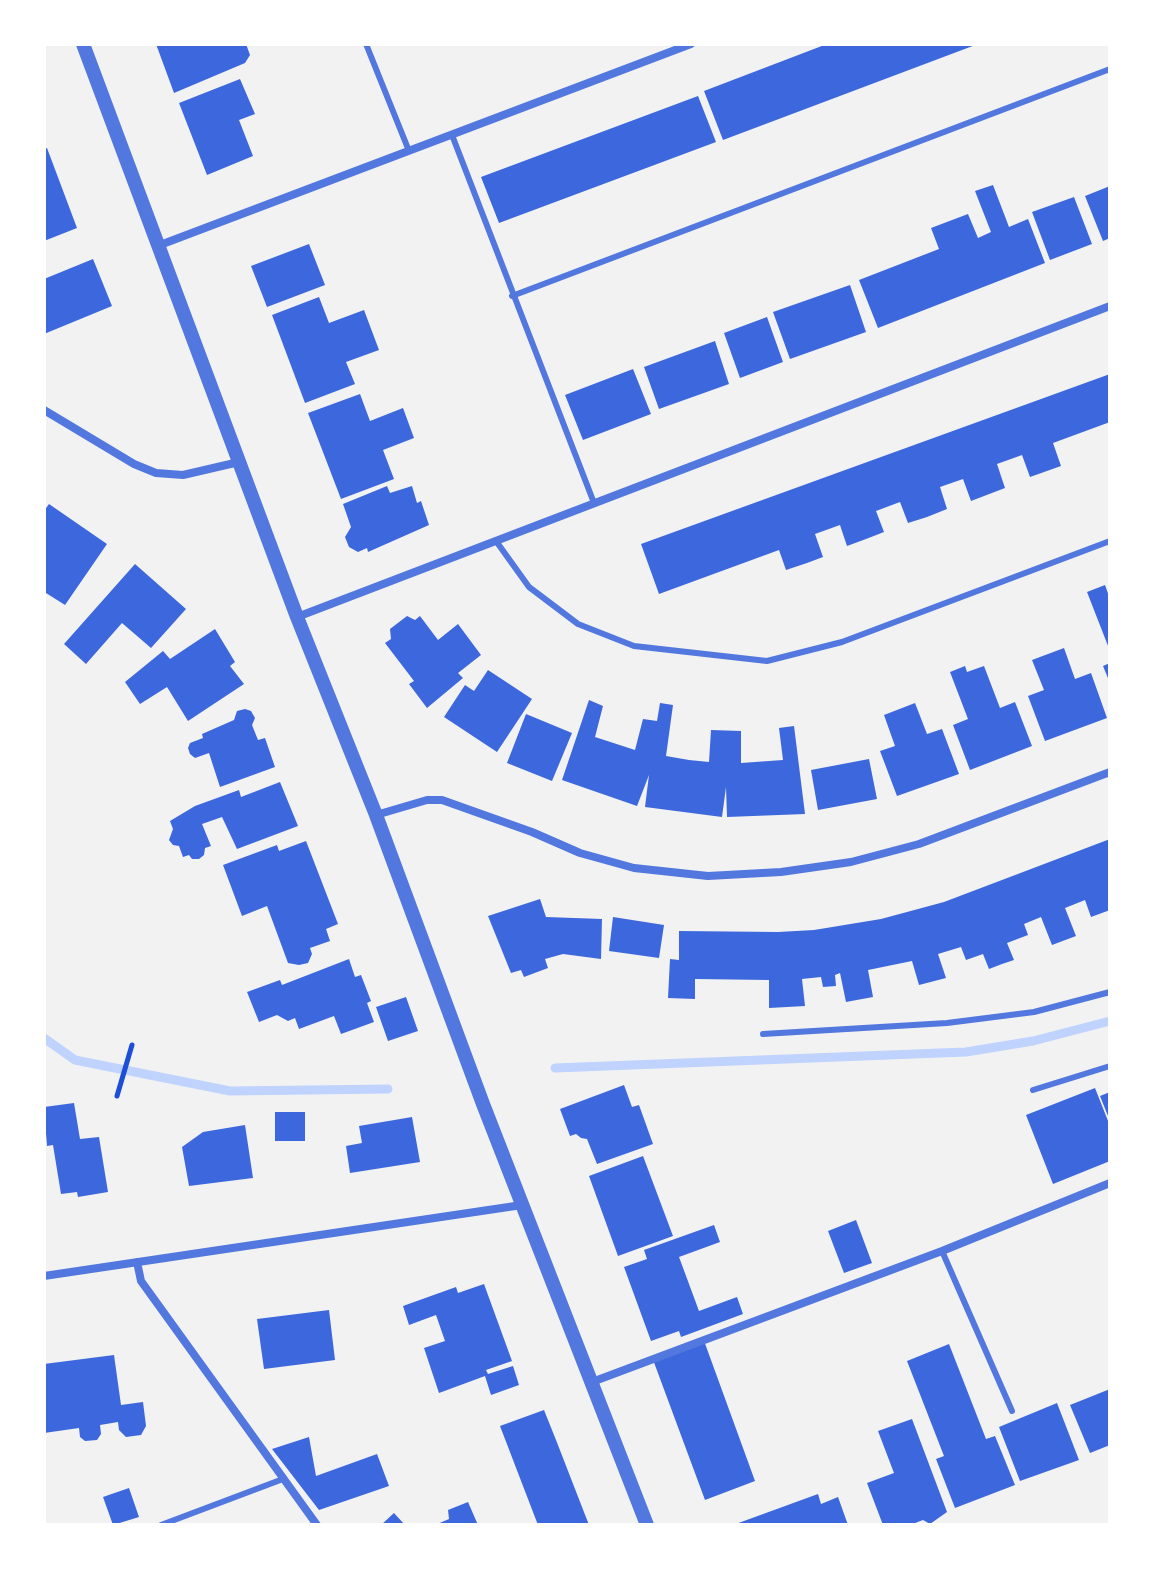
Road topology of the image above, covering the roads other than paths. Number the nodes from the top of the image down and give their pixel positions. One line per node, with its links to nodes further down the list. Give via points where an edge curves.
1 (83, 44): 7 (street)
2 (366, 44): 6 (lane)
3 (691, 44): 5 (street)
4 (1110, 69): 8 (lane)
5 (452, 135): 6 (street); 8 (lane)
6 (409, 151): 7 (street)
7 (160, 245): 11 (street)
8 (512, 296): 12 (lane)
9 (1110, 306): 12 (street)
10 (44, 410): 11 (street, via 156,473 183,475)
11 (239, 462): 15 (street)
12 (594, 503): 13 (street)
13 (496, 541): 14 (lane, via 529,587 578,624 634,646 767,661 842,642); 15 (street)
14 (1110, 541)
15 (297, 617): 17 (street)
16 (1110, 772): 17 (street, via 919,844 781,872 723,876 634,868 442,800)
17 (376, 815): 23 (street)
18 (1110, 992): 19 (lane, via 1034,1012 947,1023)
19 (763, 1034)
20 (1110, 1066): 21 (lane)
21 (1033, 1090)
22 (1110, 1183): 24 (street)
23 (522, 1205): 25 (street); 27 (street)
24 (942, 1251): 27 (street); 28 (lane)
25 (137, 1262): 26 (street); 29 (street, via 141,1281)
26 (44, 1276)
27 (592, 1382): 32 (street)
28 (1012, 1411)
29 (283, 1479): 30 (lane); 31 (street)
30 (161, 1525)
31 (317, 1525)
32 (647, 1525)

